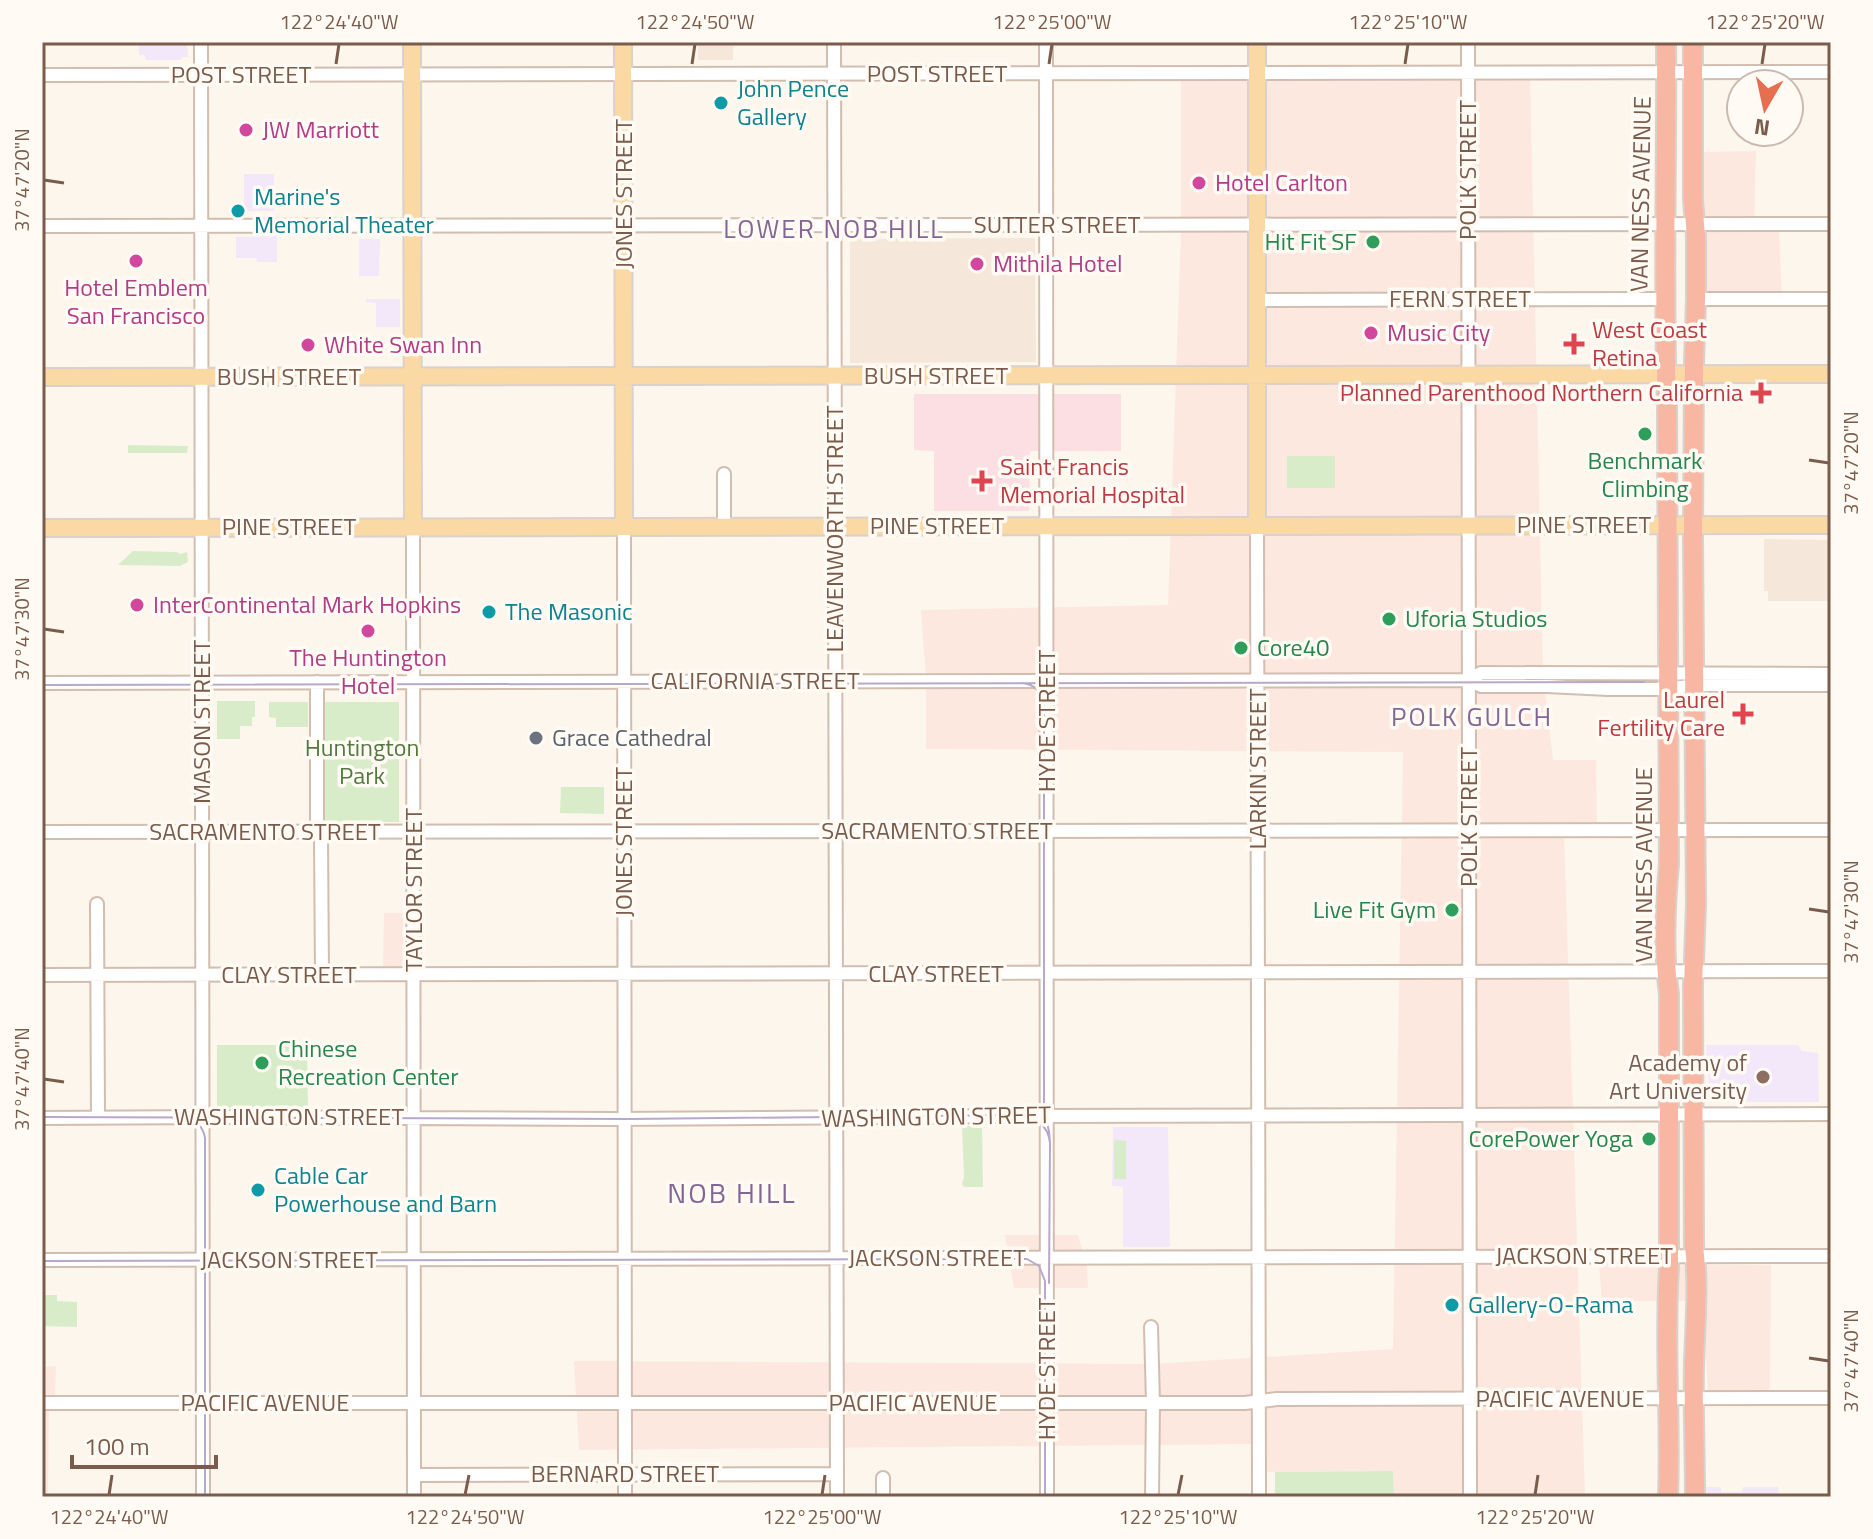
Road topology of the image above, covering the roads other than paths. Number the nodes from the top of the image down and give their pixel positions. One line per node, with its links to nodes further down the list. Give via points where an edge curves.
1 (201, 42): 19 (street, MASON STREET)
2 (412, 42): 20 (main road, TAYLOR STREET)
3 (623, 42): 15 (main road, JONES STREET)
4 (834, 42): 16 (street, LEAVENWORTH STREET)
5 (1046, 42): 17 (street, HYDE STREET)
6 (1257, 42): 11 (main road, LARKIN STREET)
7 (1468, 42): 12 (street, POLK STREET)
8 (1666, 42): 13 (highway, VAN NESS AVENUE)
9 (1693, 42): 14 (highway, VAN NESS AVENUE)
10 (1831, 72): 14 (street, POST STREET)
11 (1256, 73): 12 (street, POST STREET); 17 (street, POST STREET); 21 (main road, LARKIN STREET)
12 (1468, 73): 13 (street, POST STREET); 22 (street, POLK STREET)
13 (1667, 73): 14 (street, POST STREET); 23 (highway, VAN NESS AVENUE)
14 (1693, 73): 24 (highway, VAN NESS AVENUE)
15 (623, 74): 16 (street, POST STREET); 20 (street, POST STREET); 31 (main road, JONES STREET)
16 (834, 74): 17 (street, POST STREET); 26 (street, LEAVENWORTH STREET)
17 (1046, 74): 27 (street, HYDE STREET)
18 (42, 75): 19 (street, POST STREET)
19 (201, 75): 20 (street, POST STREET); 29 (street, MASON STREET)
20 (412, 75): 30 (main road, TAYLOR STREET)
21 (1257, 224): 22 (street, SUTTER STREET); 27 (street, SUTTER STREET); 36 (main road, LARKIN STREET)
22 (1468, 224): 23 (street, SUTTER STREET); 32 (street, POLK STREET)
23 (1666, 224): 24 (street, SUTTER STREET); 33 (highway, VAN NESS AVENUE)
24 (1695, 224): 25 (street, SUTTER STREET); 34 (highway, VAN NESS AVENUE)
25 (1831, 224)
26 (835, 225): 27 (street, SUTTER STREET); 31 (street, SUTTER STREET); 43 (street, LEAVENWORTH STREET)
27 (1046, 225): 40 (street, HYDE STREET)
28 (42, 226): 29 (street, SUTTER STREET)
29 (202, 226): 30 (street, SUTTER STREET); 45 (street, MASON STREET)
30 (413, 226): 31 (street, SUTTER STREET); 46 (main road, TAYLOR STREET)
31 (624, 226): 47 (main road, JONES STREET)
32 (1468, 299): 33 (street, FERN STREET); 36 (street, FERN STREET); 42 (street, POLK STREET)
33 (1664, 299): 37 (highway, VAN NESS AVENUE)
34 (1696, 299): 35 (street); 38 (highway, VAN NESS AVENUE)
35 (1831, 299)
36 (1257, 300): 41 (main road, LARKIN STREET)
37 (1665, 374): 38 (main road, BUSH STREET); 42 (main road, BUSH STREET); 49 (highway, VAN NESS AVENUE)
38 (1694, 374): 39 (main road, BUSH STREET); 50 (highway, VAN NESS AVENUE)
39 (1831, 374)
40 (1047, 375): 41 (main road, BUSH STREET); 43 (main road, BUSH STREET); 52 (street, HYDE STREET)
41 (1257, 375): 42 (main road, BUSH STREET); 53 (main road, LARKIN STREET)
42 (1468, 375): 54 (street, POLK STREET)
43 (835, 376): 47 (main road, BUSH STREET); 58 (street, LEAVENWORTH STREET)
44 (42, 377): 45 (main road, BUSH STREET)
45 (201, 377): 46 (main road, BUSH STREET); 60 (street, MASON STREET)
46 (413, 377): 47 (main road, BUSH STREET); 55 (main road, TAYLOR STREET)
47 (624, 377): 56 (main road, JONES STREET)
48 (724, 474): 57 (street)
49 (1667, 525): 50 (main road, PINE STREET); 54 (main road, PINE STREET); 66 (highway, VAN NESS AVENUE)
50 (1693, 525): 51 (main road, PINE STREET); 67 (highway, VAN NESS AVENUE)
51 (1831, 525)
52 (1046, 526): 53 (main road, PINE STREET); 58 (main road, PINE STREET); 63 (street, HYDE STREET)
53 (1257, 526): 54 (main road, PINE STREET); 64 (street, LARKIN STREET)
54 (1469, 526): 65 (street, POLK STREET)
55 (413, 527): 56 (main road, PINE STREET); 60 (main road, PINE STREET); 71 (street, TAYLOR STREET)
56 (624, 527): 57 (main road, PINE STREET); 68 (street, JONES STREET)
57 (724, 527): 58 (main road, PINE STREET)
58 (835, 527): 62 (street, LEAVENWORTH STREET)
59 (42, 528): 60 (main road, PINE STREET)
60 (202, 528): 69 (street, MASON STREET)
61 (1831, 674): 67 (street, CALIFORNIA STREET)
62 (835, 680): 63 (street, CALIFORNIA STREET); 68 (street, CALIFORNIA STREET); 79 (street, LEAVENWORTH STREET)
63 (1046, 680): 64 (street, CALIFORNIA STREET); 80 (street, HYDE STREET)
64 (1258, 680): 65 (street, CALIFORNIA STREET); 81 (street, LARKIN STREET)
65 (1469, 680): 66 (street, CALIFORNIA STREET, via 1481,686 1621,689); 74 (street, POLK STREET)
66 (1668, 680): 67 (street, CALIFORNIA STREET); 75 (highway, VAN NESS AVENUE)
67 (1694, 680): 73 (street, CALIFORNIA STREET); 76 (highway, VAN NESS AVENUE)
68 (624, 681): 71 (street, CALIFORNIA STREET); 78 (street, JONES STREET)
69 (202, 682): 70 (street, CALIFORNIA STREET); 72 (street, CALIFORNIA STREET); 83 (street, MASON STREET)
70 (317, 682): 71 (street, CALIFORNIA STREET); 84 (street)
71 (413, 682): 85 (street, TAYLOR STREET)
72 (42, 683)
73 (1831, 685)
74 (1469, 830): 75 (street, SACRAMENTO STREET); 81 (street, SACRAMENTO STREET); 89 (street, POLK STREET)
75 (1668, 830): 76 (street, SACRAMENTO STREET); 90 (highway, VAN NESS AVENUE)
76 (1695, 830): 77 (street, SACRAMENTO STREET); 87 (highway, VAN NESS AVENUE)
77 (1831, 830)
78 (624, 831): 79 (street, SACRAMENTO STREET); 85 (street, SACRAMENTO STREET); 93 (street, JONES STREET)
79 (836, 831): 80 (street, SACRAMENTO STREET); 94 (street, LEAVENWORTH STREET)
80 (1047, 831): 81 (street, SACRAMENTO STREET); 91 (street, HYDE STREET)
81 (1258, 831): 92 (street, LARKIN STREET)
82 (42, 832): 83 (street, SACRAMENTO STREET)
83 (203, 832): 84 (street, SACRAMENTO STREET); 97 (street, MASON STREET)
84 (319, 832): 85 (street, SACRAMENTO STREET); 98 (street)
85 (414, 832): 99 (street, TAYLOR STREET)
86 (97, 904): 96 (street)
87 (1693, 971): 88 (street, CLAY STREET); 90 (street, CLAY STREET); 101 (highway, VAN NESS AVENUE)
88 (1831, 971)
89 (1469, 972): 90 (street, CLAY STREET); 92 (street, CLAY STREET); 104 (street, POLK STREET)
90 (1667, 972): 100 (highway, VAN NESS AVENUE)
91 (1047, 973): 92 (street, CLAY STREET); 94 (street, CLAY STREET); 105 (street, HYDE STREET)
92 (1258, 973): 103 (street, LARKIN STREET)
93 (625, 974): 94 (street, CLAY STREET); 99 (street, CLAY STREET); 111 (street, JONES STREET)
94 (836, 974): 110 (street, LEAVENWORTH STREET)
95 (42, 975): 96 (street, CLAY STREET)
96 (97, 975): 97 (street, CLAY STREET); 106 (street)
97 (203, 975): 98 (street, CLAY STREET); 107 (street, MASON STREET)
98 (322, 975): 99 (street, CLAY STREET)
99 (414, 975): 109 (street, TAYLOR STREET)
100 (1669, 1114): 101 (street, WASHINGTON STREET); 104 (street, WASHINGTON STREET); 113 (highway, VAN NESS AVENUE)
101 (1694, 1114): 102 (street, WASHINGTON STREET); 117 (highway, VAN NESS AVENUE)
102 (1831, 1114)
103 (1259, 1115): 104 (street, WASHINGTON STREET); 105 (street, WASHINGTON STREET); 116 (street, LARKIN STREET)
104 (1470, 1115): 112 (street, POLK STREET)
105 (1047, 1116): 110 (street, WASHINGTON STREET); 115 (street, HYDE STREET)
106 (98, 1117): 107 (street, WASHINGTON STREET); 108 (street, WASHINGTON STREET)
107 (203, 1117): 109 (street, WASHINGTON STREET); 122 (street, MASON STREET)
108 (42, 1118)
109 (414, 1118): 111 (street, WASHINGTON STREET); 119 (street, TAYLOR STREET)
110 (836, 1118): 111 (street, WASHINGTON STREET); 118 (street, LEAVENWORTH STREET)
111 (625, 1119): 120 (street, JONES STREET)
112 (1470, 1256): 113 (street, JACKSON STREET); 116 (street, JACKSON STREET); 127 (street, POLK STREET)
113 (1669, 1256): 117 (street, JACKSON STREET); 124 (highway, VAN NESS AVENUE)
114 (1831, 1256): 117 (street, JACKSON STREET)
115 (1047, 1257): 116 (street, JACKSON STREET); 118 (street, JACKSON STREET); 134 (street, HYDE STREET)
116 (1259, 1257): 128 (street, LARKIN STREET)
117 (1696, 1257): 125 (highway, VAN NESS AVENUE)
118 (837, 1258): 120 (street, JACKSON STREET); 133 (street, LEAVENWORTH STREET)
119 (413, 1259): 120 (street, JACKSON STREET); 122 (street, JACKSON STREET); 131 (street, TAYLOR STREET)
120 (625, 1259): 132 (street, JONES STREET)
121 (42, 1260): 122 (street, JACKSON STREET)
122 (204, 1260): 130 (street, MASON STREET)
123 (1151, 1327): 135 (street)
124 (1668, 1398): 125 (street, PACIFIC AVENUE); 127 (street, PACIFIC AVENUE); 149 (highway, VAN NESS AVENUE)
125 (1694, 1398): 126 (street, PACIFIC AVENUE); 150 (highway, VAN NESS AVENUE)
126 (1831, 1398)
127 (1471, 1399): 128 (street, PACIFIC AVENUE); 148 (street, POLK STREET)
128 (1259, 1401): 135 (street, PACIFIC AVENUE); 147 (street, LARKIN STREET)
129 (42, 1403): 130 (street, PACIFIC AVENUE)
130 (203, 1403): 131 (street, PACIFIC AVENUE); 140 (street, MASON STREET)
131 (414, 1403): 132 (street, PACIFIC AVENUE); 138 (street, TAYLOR STREET)
132 (625, 1403): 133 (street, PACIFIC AVENUE); 136 (street, JONES STREET)
133 (837, 1403): 134 (street, PACIFIC AVENUE); 137 (street, LEAVENWORTH STREET)
134 (1047, 1403): 135 (street, PACIFIC AVENUE); 145 (street, HYDE STREET)
135 (1153, 1403): 146 (street)
136 (625, 1474): 137 (street, BERNARD STREET); 138 (street, BERNARD STREET); 142 (street, JONES STREET)
137 (837, 1474): 143 (street, LEAVENWORTH STREET)
138 (414, 1475): 141 (street, TAYLOR STREET)
139 (883, 1478): 144 (street)
140 (203, 1497)
141 (414, 1497)
142 (625, 1497)
143 (837, 1497)
144 (883, 1497)
145 (1047, 1497)
146 (1152, 1497)
147 (1259, 1497)
148 (1470, 1497)
149 (1668, 1497)
150 (1695, 1497)

